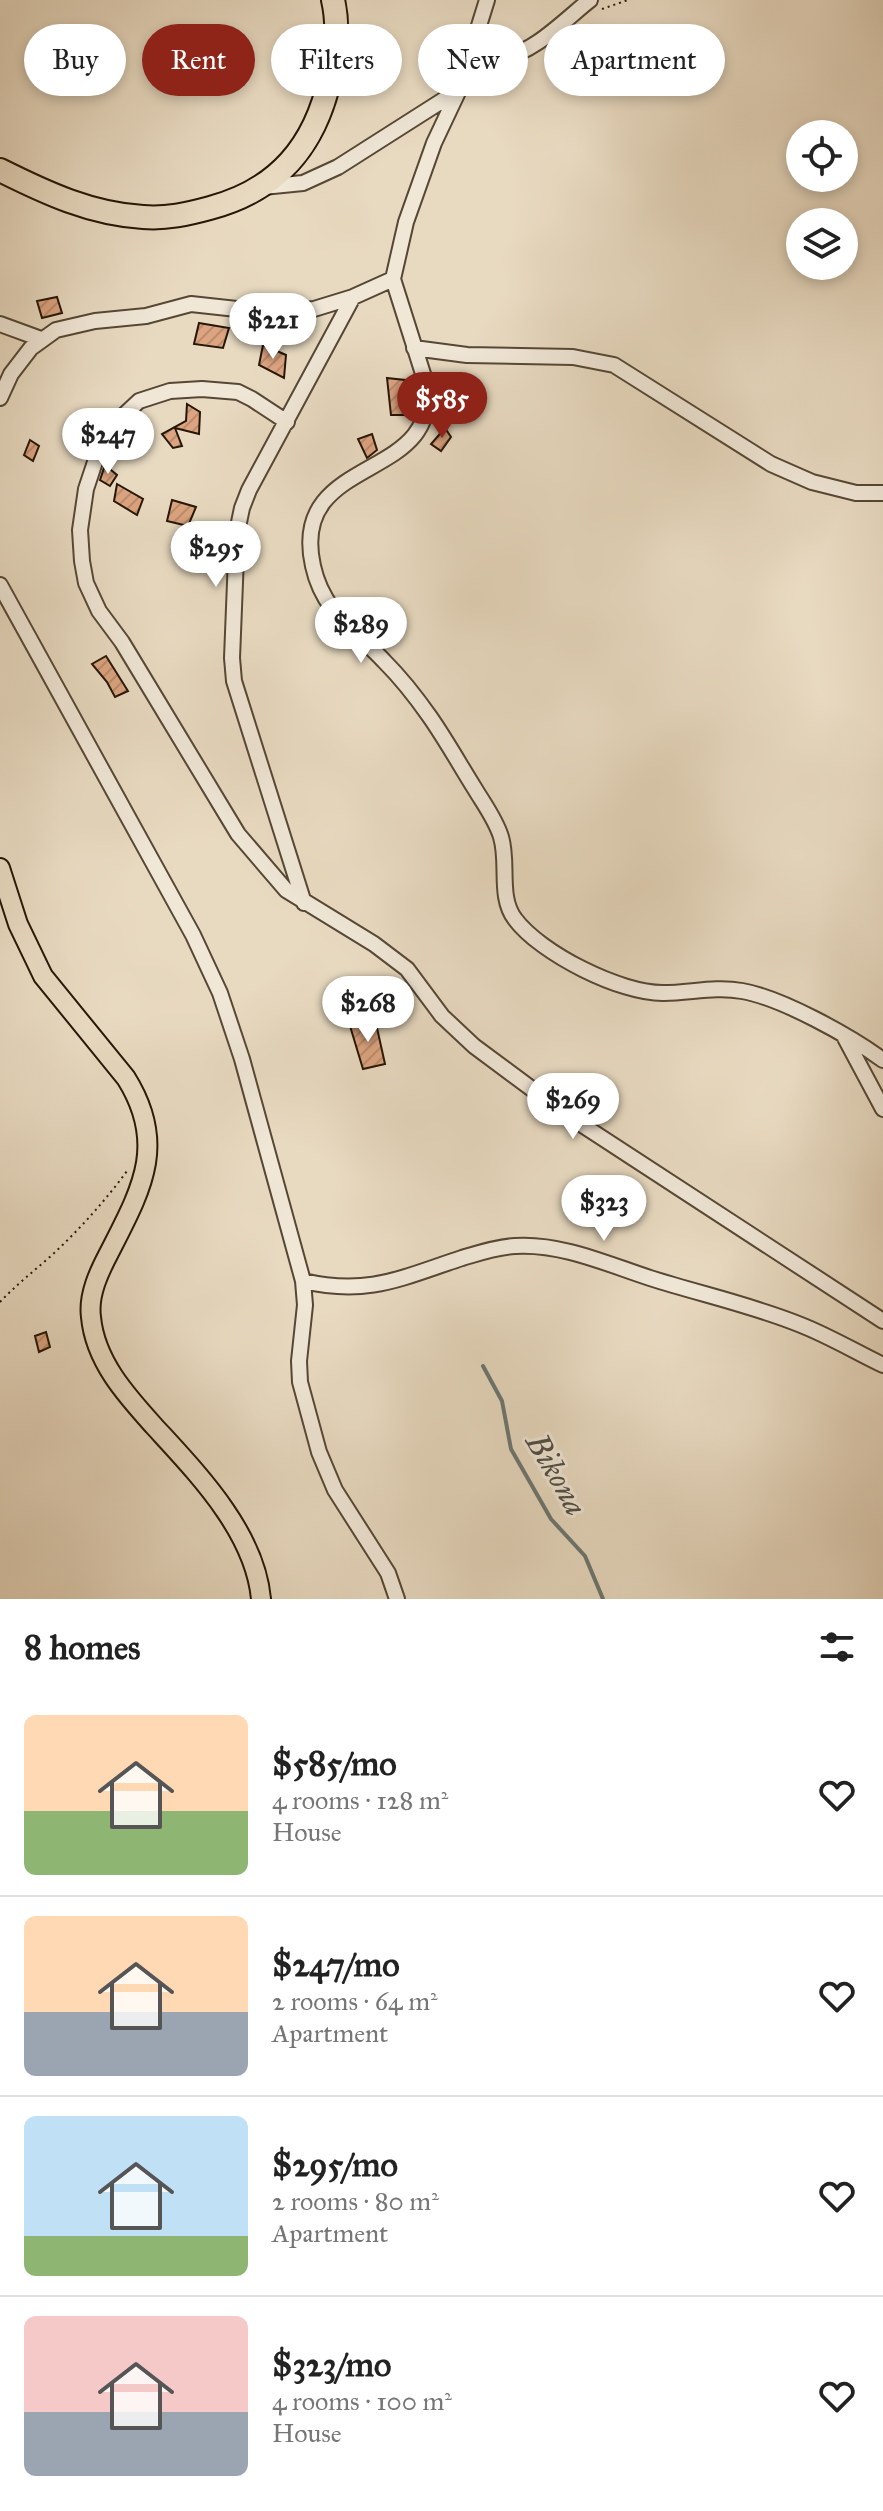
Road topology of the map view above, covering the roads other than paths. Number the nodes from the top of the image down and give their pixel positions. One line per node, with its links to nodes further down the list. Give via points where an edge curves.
1 (333, 0): 9 (highway, via 336,48 323,109 290,164)
2 (487, 0): 4 (street)
3 (590, 0): 5 (street)
4 (479, 24)
5 (528, 49)
6 (450, 96): 9 (street, via 338,167 303,183)
7 (456, 96): 10 (street, via 410,209)
8 (0, 170): 9 (highway, via 57,198 146,218 232,202)
9 (263, 187)
10 (393, 279): 11 (street); 14 (street)
11 (353, 297): 13 (street, via 292,311 191,304 75,325); 16 (street)
12 (0, 324): 13 (street)
13 (41, 339): 15 (street, via 11,374)
14 (414, 348): 17 (street, via 573,357 614,365 771,464 812,482 856,493); 21 (street, via 427,393 421,423 406,446 341,484 323,501 312,528 313,566 332,611 409,689 490,815 505,856 505,894 513,917 545,945 615,985 663,993 744,991)
15 (0, 398)
16 (287, 422): 20 (street, via 242,508 232,658 234,681); 20 (street, via 238,392 170,391 139,401 97,456 80,530 86,583 99,611 238,834 286,890)
17 (883, 493)
18 (0, 585): 24 (street, via 220,993)
19 (0, 868): 27 (main road, via 37,967 126,1078 145,1120 145,1179 93,1291 90,1315 96,1343 120,1385 205,1481 229,1517 249,1556)
20 (304, 903): 25 (street, via 407,969 442,1016 474,1046 567,1115)
21 (845, 1037): 22 (street); 23 (street)
22 (883, 1060)
23 (883, 1109)
24 (303, 1281): 26 (street, via 354,1289 498,1247 537,1246 756,1308); 28 (street, via 300,1382 319,1452 335,1490 388,1573)
25 (883, 1321)
26 (883, 1365)
27 (261, 1599)
28 (397, 1599)

